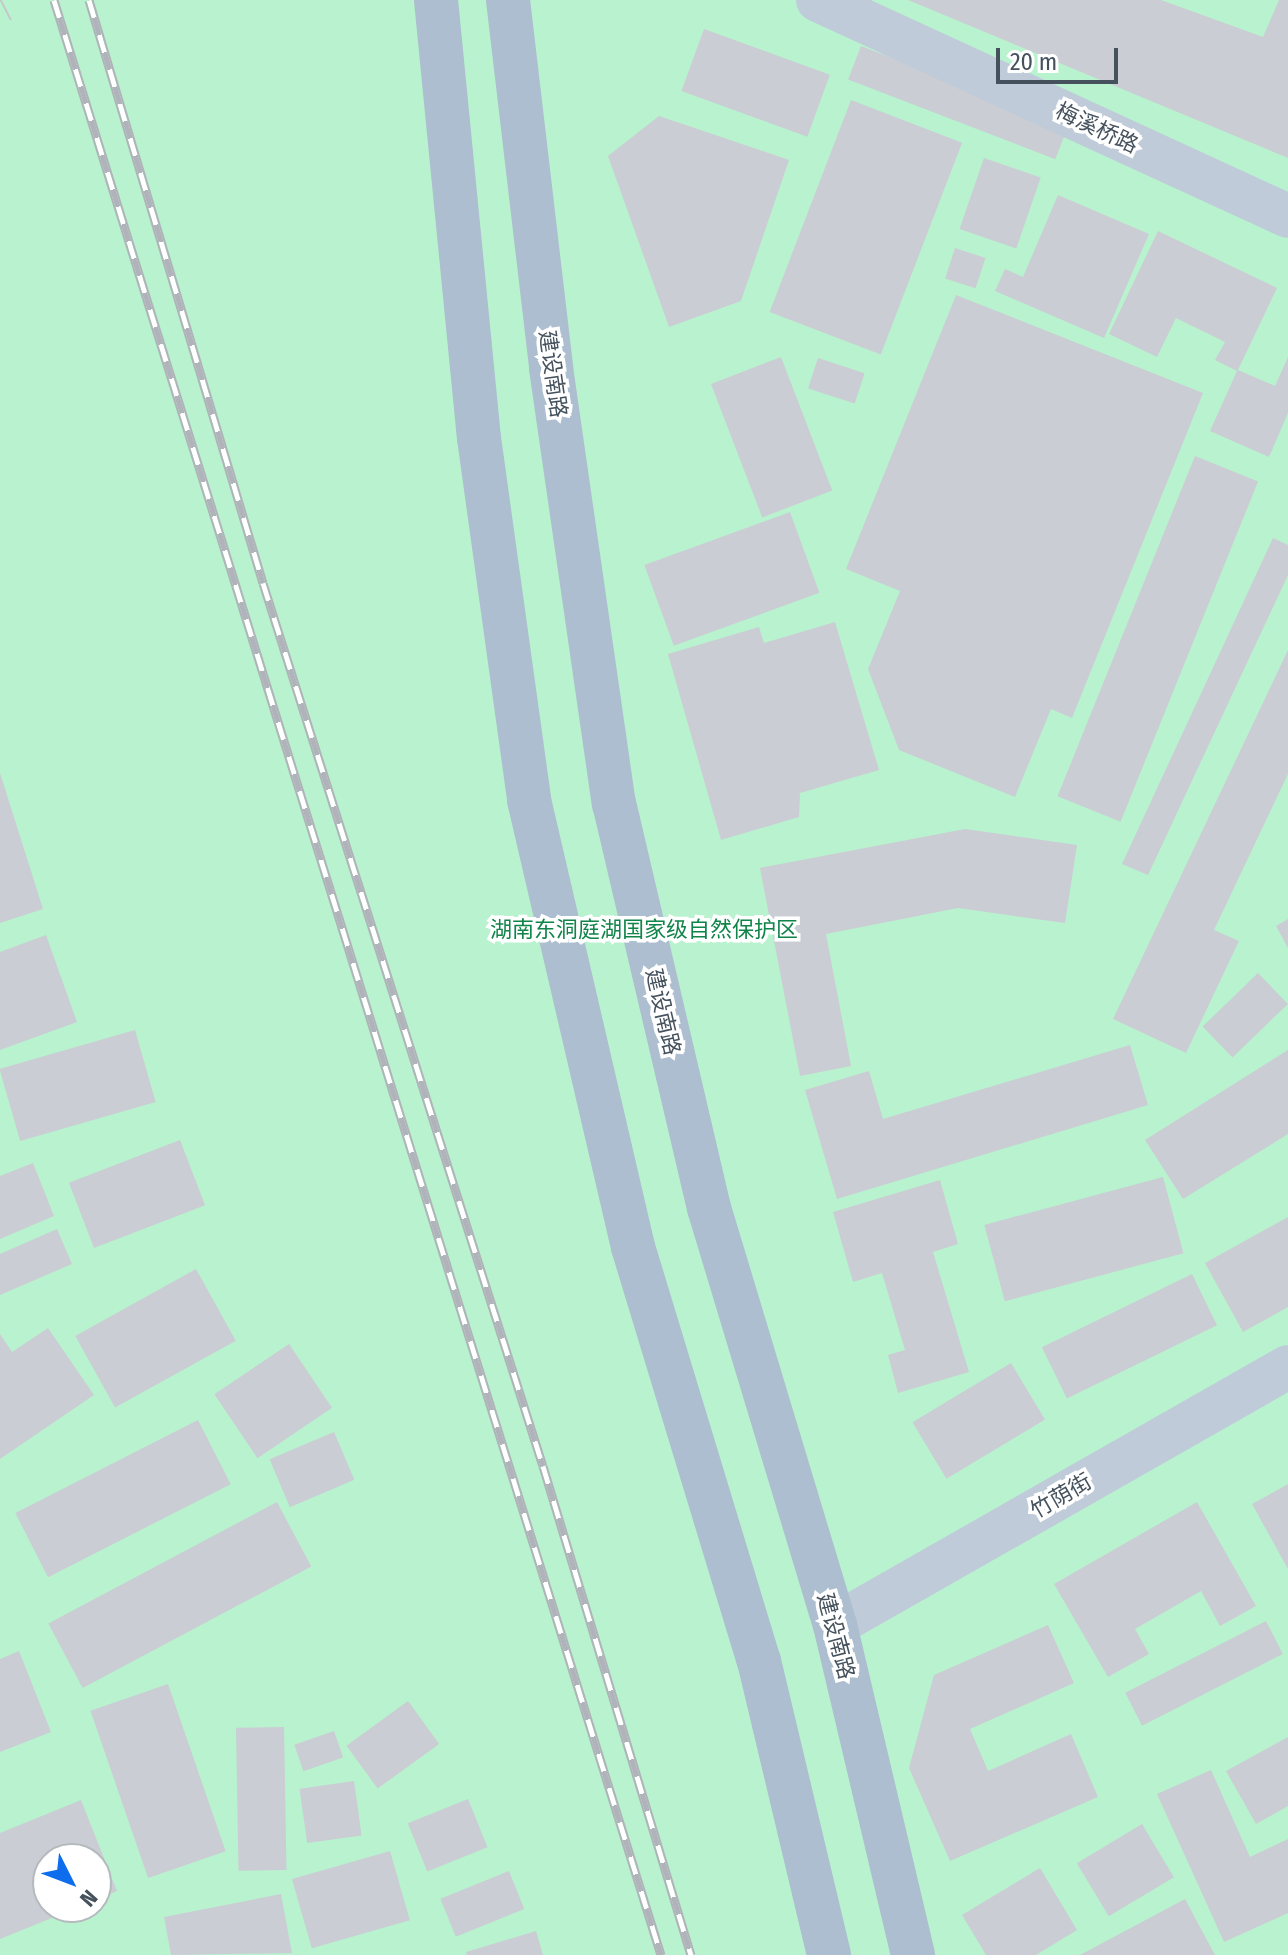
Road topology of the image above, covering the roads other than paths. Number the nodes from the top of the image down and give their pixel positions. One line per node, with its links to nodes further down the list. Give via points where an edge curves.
1 (436, 0): 7 (main road, via 479,438 529,800 633,1247 759,1661)
2 (508, 0): 6 (main road, 建设南路, via 551,368 614,803 709,1208)
3 (818, 0): 4 (main road, 梅溪桥路)
4 (1288, 216)
5 (1288, 1367): 6 (main road, 竹荫街)
6 (835, 1625): 8 (main road, 建设南路)
7 (829, 1955)
8 (913, 1955)

